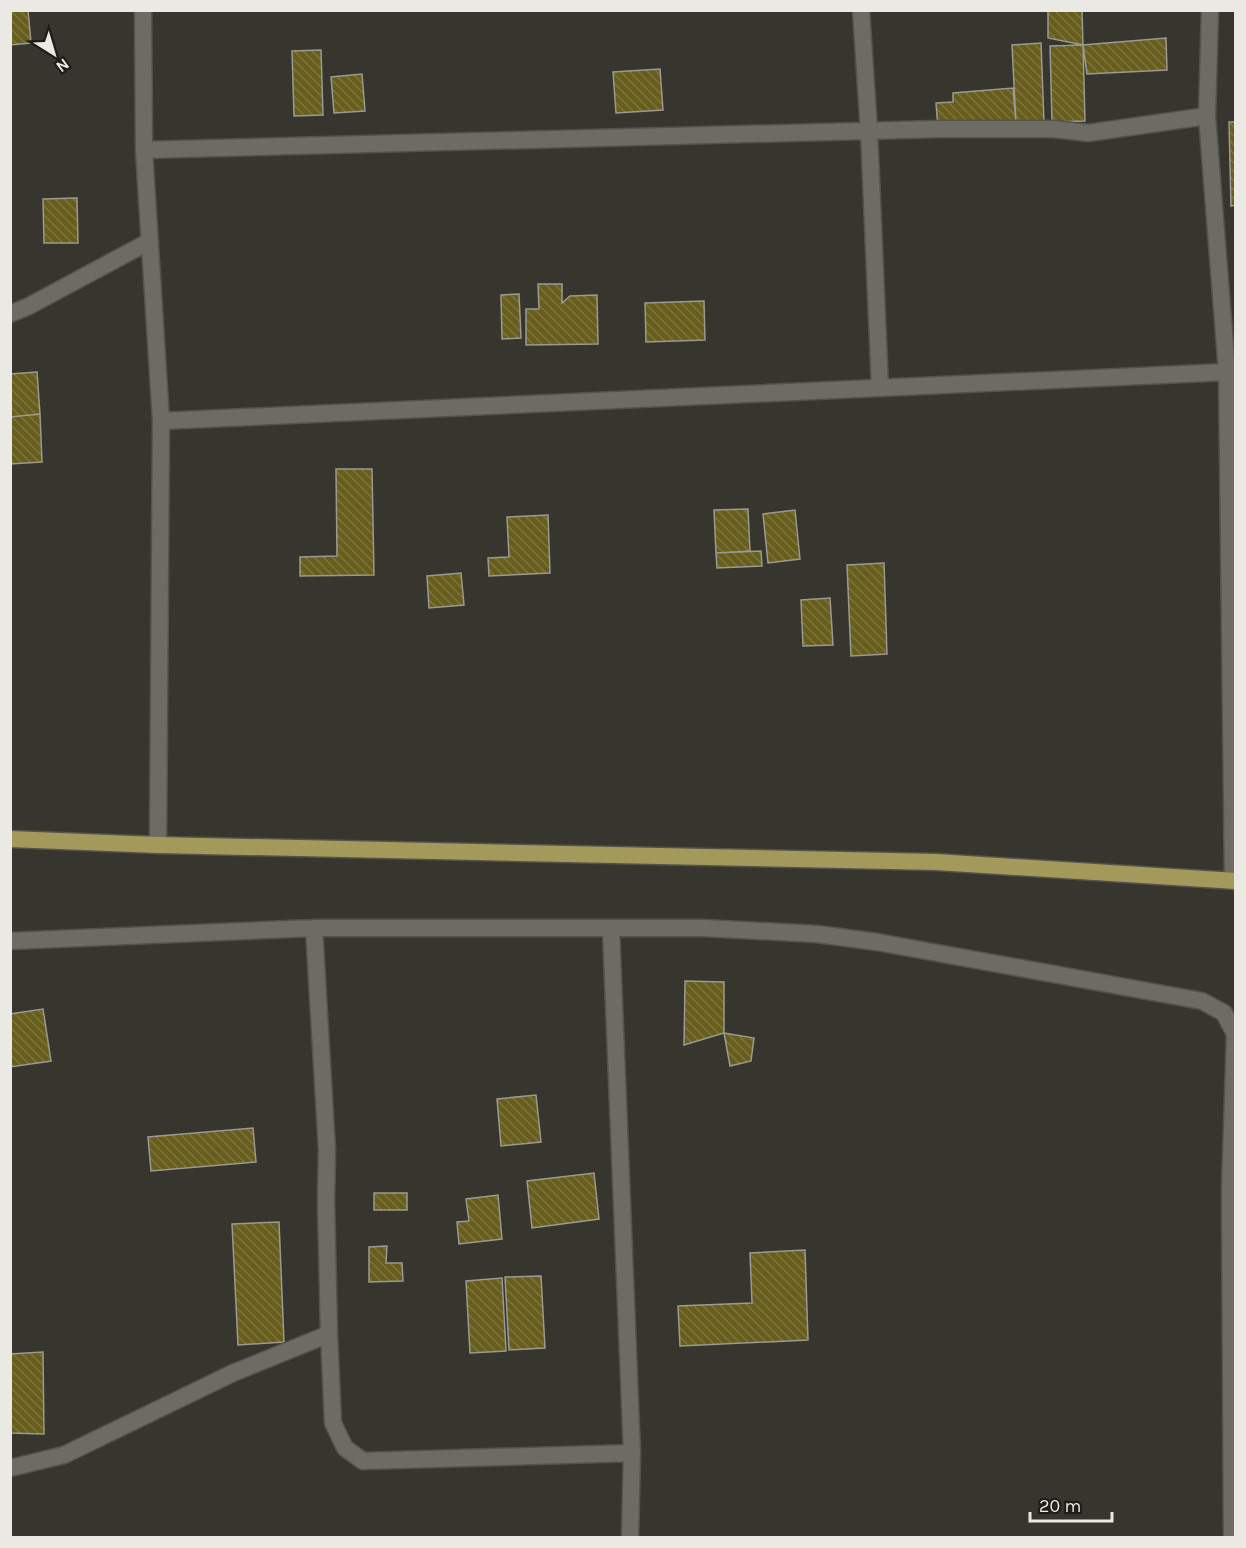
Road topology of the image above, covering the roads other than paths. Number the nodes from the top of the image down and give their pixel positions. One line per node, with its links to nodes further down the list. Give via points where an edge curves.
1 (143, 10): 6 (street)
2 (861, 10): 5 (street)
3 (1210, 10): 4 (street)
4 (1207, 116): 5 (street, via 1088,133 1041,129); 9 (street)
5 (868, 131): 6 (street); 10 (street)
6 (144, 150): 7 (street)
7 (150, 241): 8 (street); 11 (street)
8 (10, 314)
9 (1227, 372): 10 (street); 14 (street)
10 (880, 388): 11 (street)
11 (161, 421): 13 (street)
12 (10, 839): 13 (highway)
13 (158, 845): 14 (highway, via 936,862)
14 (1234, 881)
15 (314, 928): 16 (street); 17 (street); 18 (street, via 327,1150)
16 (611, 929): 19 (street); 22 (street, via 703,928 817,934 877,942 1202,1002 1224,1013 1235,1034 1230,1190)
17 (10, 941)
18 (329, 1334): 19 (street, via 333,1423 345,1448 363,1461); 20 (street, via 233,1373 64,1455)
19 (632, 1453): 21 (street)
20 (10, 1468)
21 (630, 1538)
22 (1232, 1538)

